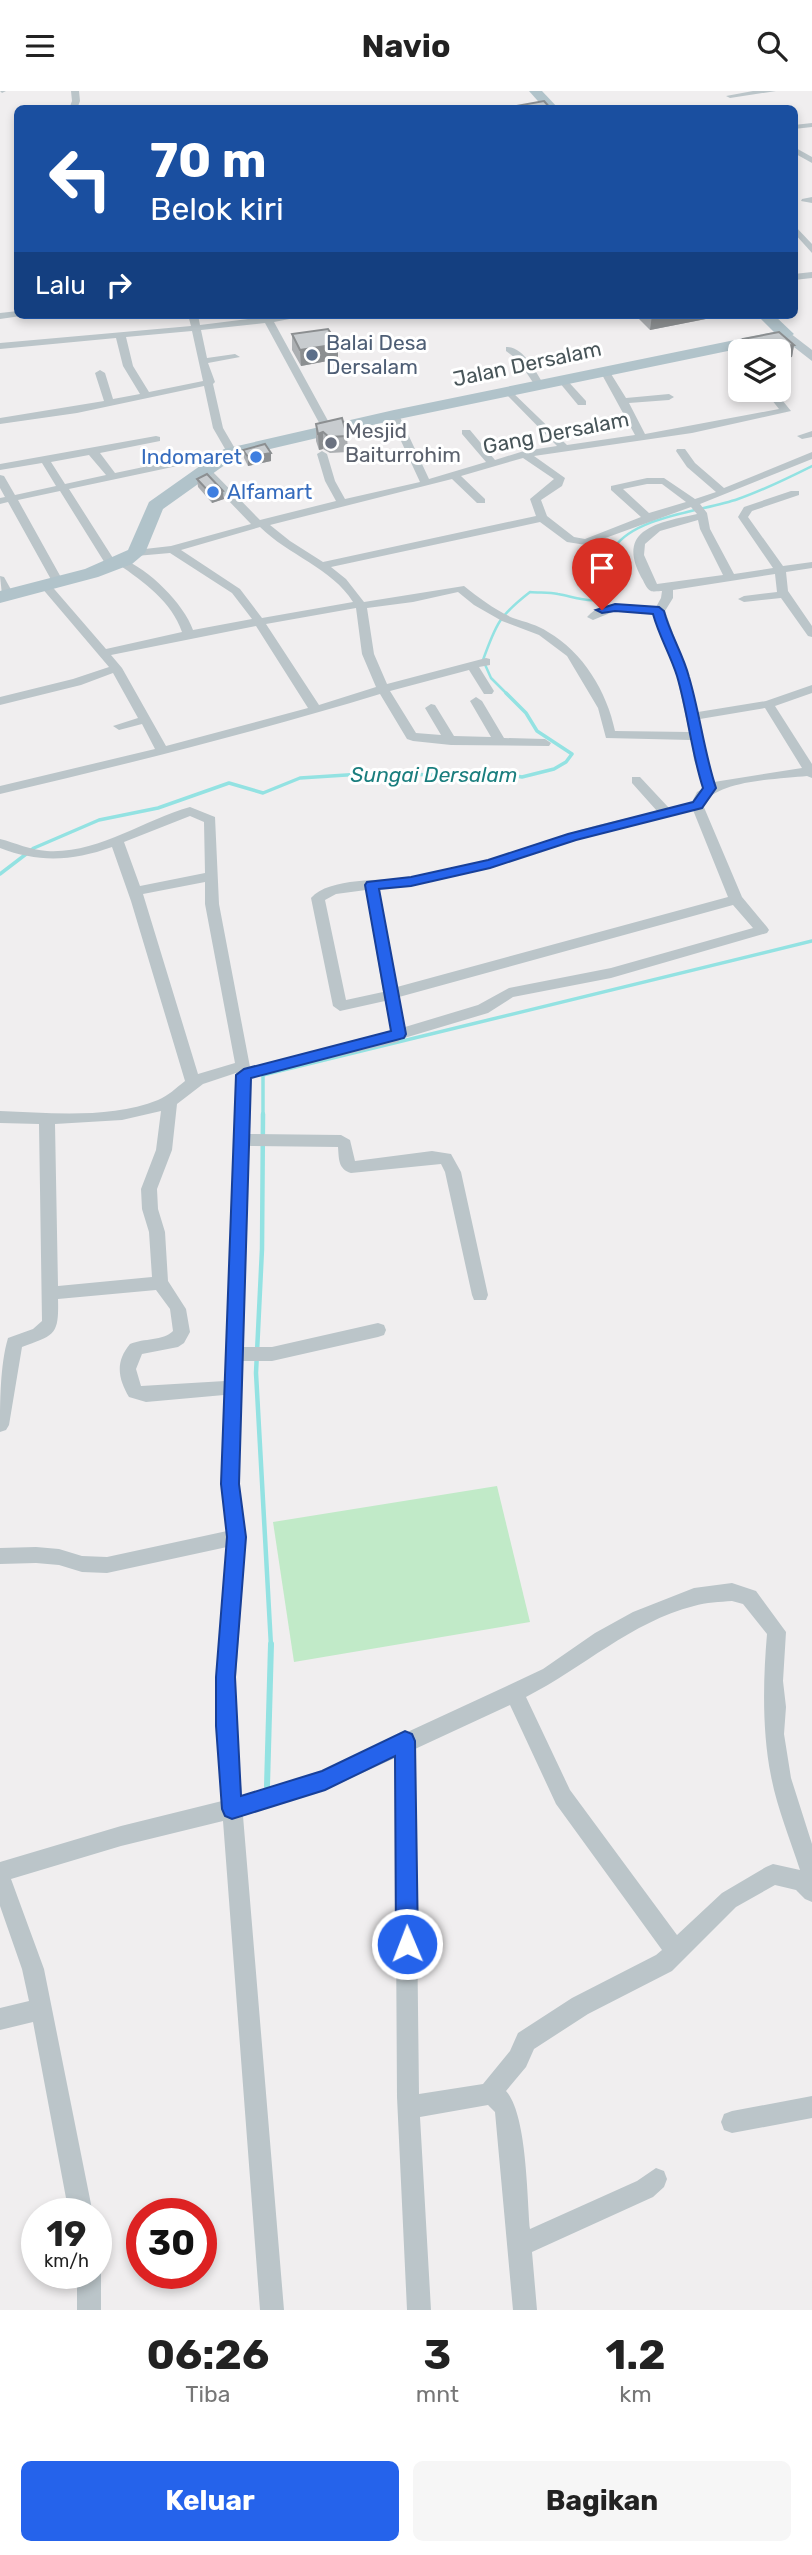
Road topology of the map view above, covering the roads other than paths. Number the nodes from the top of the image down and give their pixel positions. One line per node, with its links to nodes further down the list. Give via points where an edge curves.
1 (75, 91): 2 (street)
2 (83, 91)
3 (535, 91): 7 (main road)
4 (772, 91): 5 (street)
5 (727, 94): 6 (street)
6 (737, 103)
7 (549, 105)
8 (798, 226): 9 (street)
9 (812, 250)
10 (194, 319): 14 (street)
11 (259, 319): 14 (street)
12 (266, 319): 38 (street)
13 (769, 319): 16 (main road)
14 (197, 328): 15 (street); 23 (street)
15 (120, 334): 18 (street); 30 (street, via 128,366)
16 (786, 334): 17 (main road, Jalan Dersalam); 21 (main road)
17 (762, 339)
18 (0, 346)
19 (728, 346): 24 (main road, Jalan Dersalam)
20 (509, 349): 28 (street)
21 (810, 352)
22 (235, 357): 23 (street)
23 (204, 362): 27 (street)
24 (605, 371): 26 (main road, Jalan Dersalam); 32 (street)
25 (100, 373): 33 (street)
26 (562, 380): 28 (main road, Jalan Dersalam); 35 (street)
27 (209, 382): 30 (street); 45 (street)
28 (539, 385): 29 (main road, Jalan Dersalam)
29 (508, 391): 36 (main road, Jalan Dersalam); 42 (street)
30 (145, 394): 33 (street)
31 (669, 397): 32 (street)
32 (624, 401): 40 (street)
33 (109, 402): 37 (street)
34 (781, 402): 40 (street, Gang Dersalam, via 786,411)
35 (582, 403)
36 (394, 415): 38 (main road, Jalan Dersalam); 56 (street)
37 (0, 421)
38 (321, 432): 45 (main road, Jalan Dersalam)
39 (466, 432): 50 (street)
40 (641, 437): 42 (street, Gang Dersalam)
41 (156, 439): 44 (street)
42 (563, 447): 47 (street, Gang Dersalam)
43 (681, 451): 58 (street)
44 (90, 452): 49 (street); 54 (street)
45 (228, 454): 52 (main road, Jalan Dersalam); 54 (street)
46 (322, 454): 63 (street)
47 (524, 454): 50 (street, Gang Dersalam); 66 (street, via 560,478 535,499)
48 (812, 455): 58 (street)
49 (44, 460): 51 (street); 57 (street)
50 (492, 463): 53 (street, Gang Dersalam)
51 (0, 467)
52 (205, 470): 67 (street); 69 (main road, Jalan Dersalam, via 155,506)
53 (454, 475): 56 (street, Gang Dersalam); 62 (street)
54 (112, 476): 57 (street)
55 (0, 478): 60 (street)
56 (426, 484): 63 (street, Gang Dersalam)
57 (61, 487): 60 (street); 69 (street)
58 (723, 493): 64 (street)
59 (795, 493): 72 (street, via 748,509 743,517)
60 (13, 498): 61 (street); 74 (street)
61 (0, 501)
62 (481, 502)
63 (342, 503): 67 (street, Gang Dersalam)
64 (699, 510): 65 (street); 65 (street, via 664,481 614,488); 73 (street); 75 (street, via 644,536 637,544 636,553 653,588)
65 (647, 517): 66 (street, via 579,542)
66 (542, 518): 71 (street)
67 (259, 524): 68 (street, Gang Dersalam); 71 (street)
68 (172, 549): 69 (street, Gang Dersalam); 82 (street, via 236,590)
69 (123, 560): 74 (main road); 83 (street, via 174,608)
70 (812, 565): 72 (street)
71 (321, 566): 79 (street)
72 (780, 569): 73 (street); 77 (street)
73 (730, 577): 75 (street)
74 (51, 583): 76 (main road); 85 (street)
75 (668, 587): 80 (street)
76 (3, 590)
77 (783, 594): 78 (street); 84 (street)
78 (744, 599)
79 (360, 605): 82 (street); 89 (street, via 368,657); 100 (street, via 460,588 506,619 563,645 578,660 604,708 610,735)
80 (659, 611): 81 (street, via 610,608); 97 (street)
81 (593, 617)
82 (261, 623): 83 (street); 96 (street)
83 (189, 634): 85 (street)
84 (812, 634)
85 (104, 653): 88 (street)
86 (486, 662): 87 (street)
87 (472, 666): 89 (street); 91 (street)
88 (116, 667): 92 (street); 98 (street)
89 (383, 689): 96 (street); 101 (street, via 411,736)
90 (812, 689): 94 (street)
91 (488, 691)
92 (0, 701)
93 (477, 701): 102 (street)
94 (768, 704): 97 (street); 105 (street)
95 (431, 708): 101 (street)
96 (316, 710): 104 (street)
97 (693, 716): 100 (street)
98 (145, 720): 99 (street); 104 (street)
99 (119, 726)
100 (696, 736): 107 (street)
101 (451, 741): 102 (street)
102 (500, 742): 103 (street)
103 (545, 743)
104 (162, 750): 108 (street)
105 (811, 772): 107 (street)
106 (636, 780): 110 (street)
107 (710, 788): 109 (street)
108 (0, 790)
109 (697, 805): 110 (street); 116 (street)
110 (665, 812): 114 (street, via 490,864 411,882)
111 (117, 841): 112 (street, via 71,855 34,855); 113 (street, via 190,811 200,814 210,820); 115 (street)
112 (0, 843)
113 (211, 876): 115 (street); 119 (street, via 212,904)
114 (372, 885): 117 (street); 117 (street, via 333,890 318,898 340,1006)
115 (136, 891): 120 (street)
116 (736, 899): 117 (street); 118 (street, via 762,930 611,973 509,993 483,1009)
117 (391, 995): 118 (street)
118 (399, 1034): 119 (street)
119 (243, 1070): 120 (street); 124 (street)
120 (193, 1083): 121 (street)
121 (170, 1101): 123 (street, via 128,1114); 125 (street, via 164,1150 149,1189)
122 (0, 1117): 123 (street)
123 (47, 1118): 126 (street)
124 (248, 1140): 127 (street, via 341,1141 351,1167 446,1158); 129 (street)
125 (160, 1283): 126 (street); 130 (street, via 175,1301 179,1335 133,1353 128,1373 135,1391 146,1395)
126 (49, 1293): 131 (street, via 50,1324 39,1334 14,1343)
127 (480, 1295)
128 (379, 1330): 129 (street, via 266,1354)
129 (241, 1354): 130 (street)
130 (235, 1387): 132 (street, via 230,1484)
131 (0, 1425)
132 (237, 1537): 133 (street, via 107,1565 36,1555); 136 (street, via 226,1677)
133 (0, 1556)
134 (514, 1693): 135 (street); 138 (street, via 640,1618 694,1597 732,1592 749,1597 777,1632 774,1734 781,1778); 140 (street, via 563,1797)
135 (405, 1741): 136 (street, via 325,1780); 145 (street)
136 (232, 1809): 137 (street, via 121,1836); 152 (street)
137 (0, 1874): 141 (street)
138 (812, 1876)
139 (812, 1892): 140 (street, via 802,1881 773,1874 729,1900)
140 (676, 1951): 143 (street, via 664,1963 580,2006 526,2041 518,2059)
141 (42, 2009): 142 (street); 148 (street)
142 (0, 2019)
143 (489, 2094): 145 (street); 149 (street, via 504,2103 509,2122)
144 (812, 2107): 146 (street)
145 (410, 2108): 153 (street)
146 (732, 2122)
147 (656, 2179): 149 (street, via 645,2189)
148 (78, 2198)
149 (520, 2245): 154 (street)
150 (89, 2289): 151 (street)
151 (89, 2310)
152 (272, 2310)
153 (419, 2310)
154 (526, 2310)

